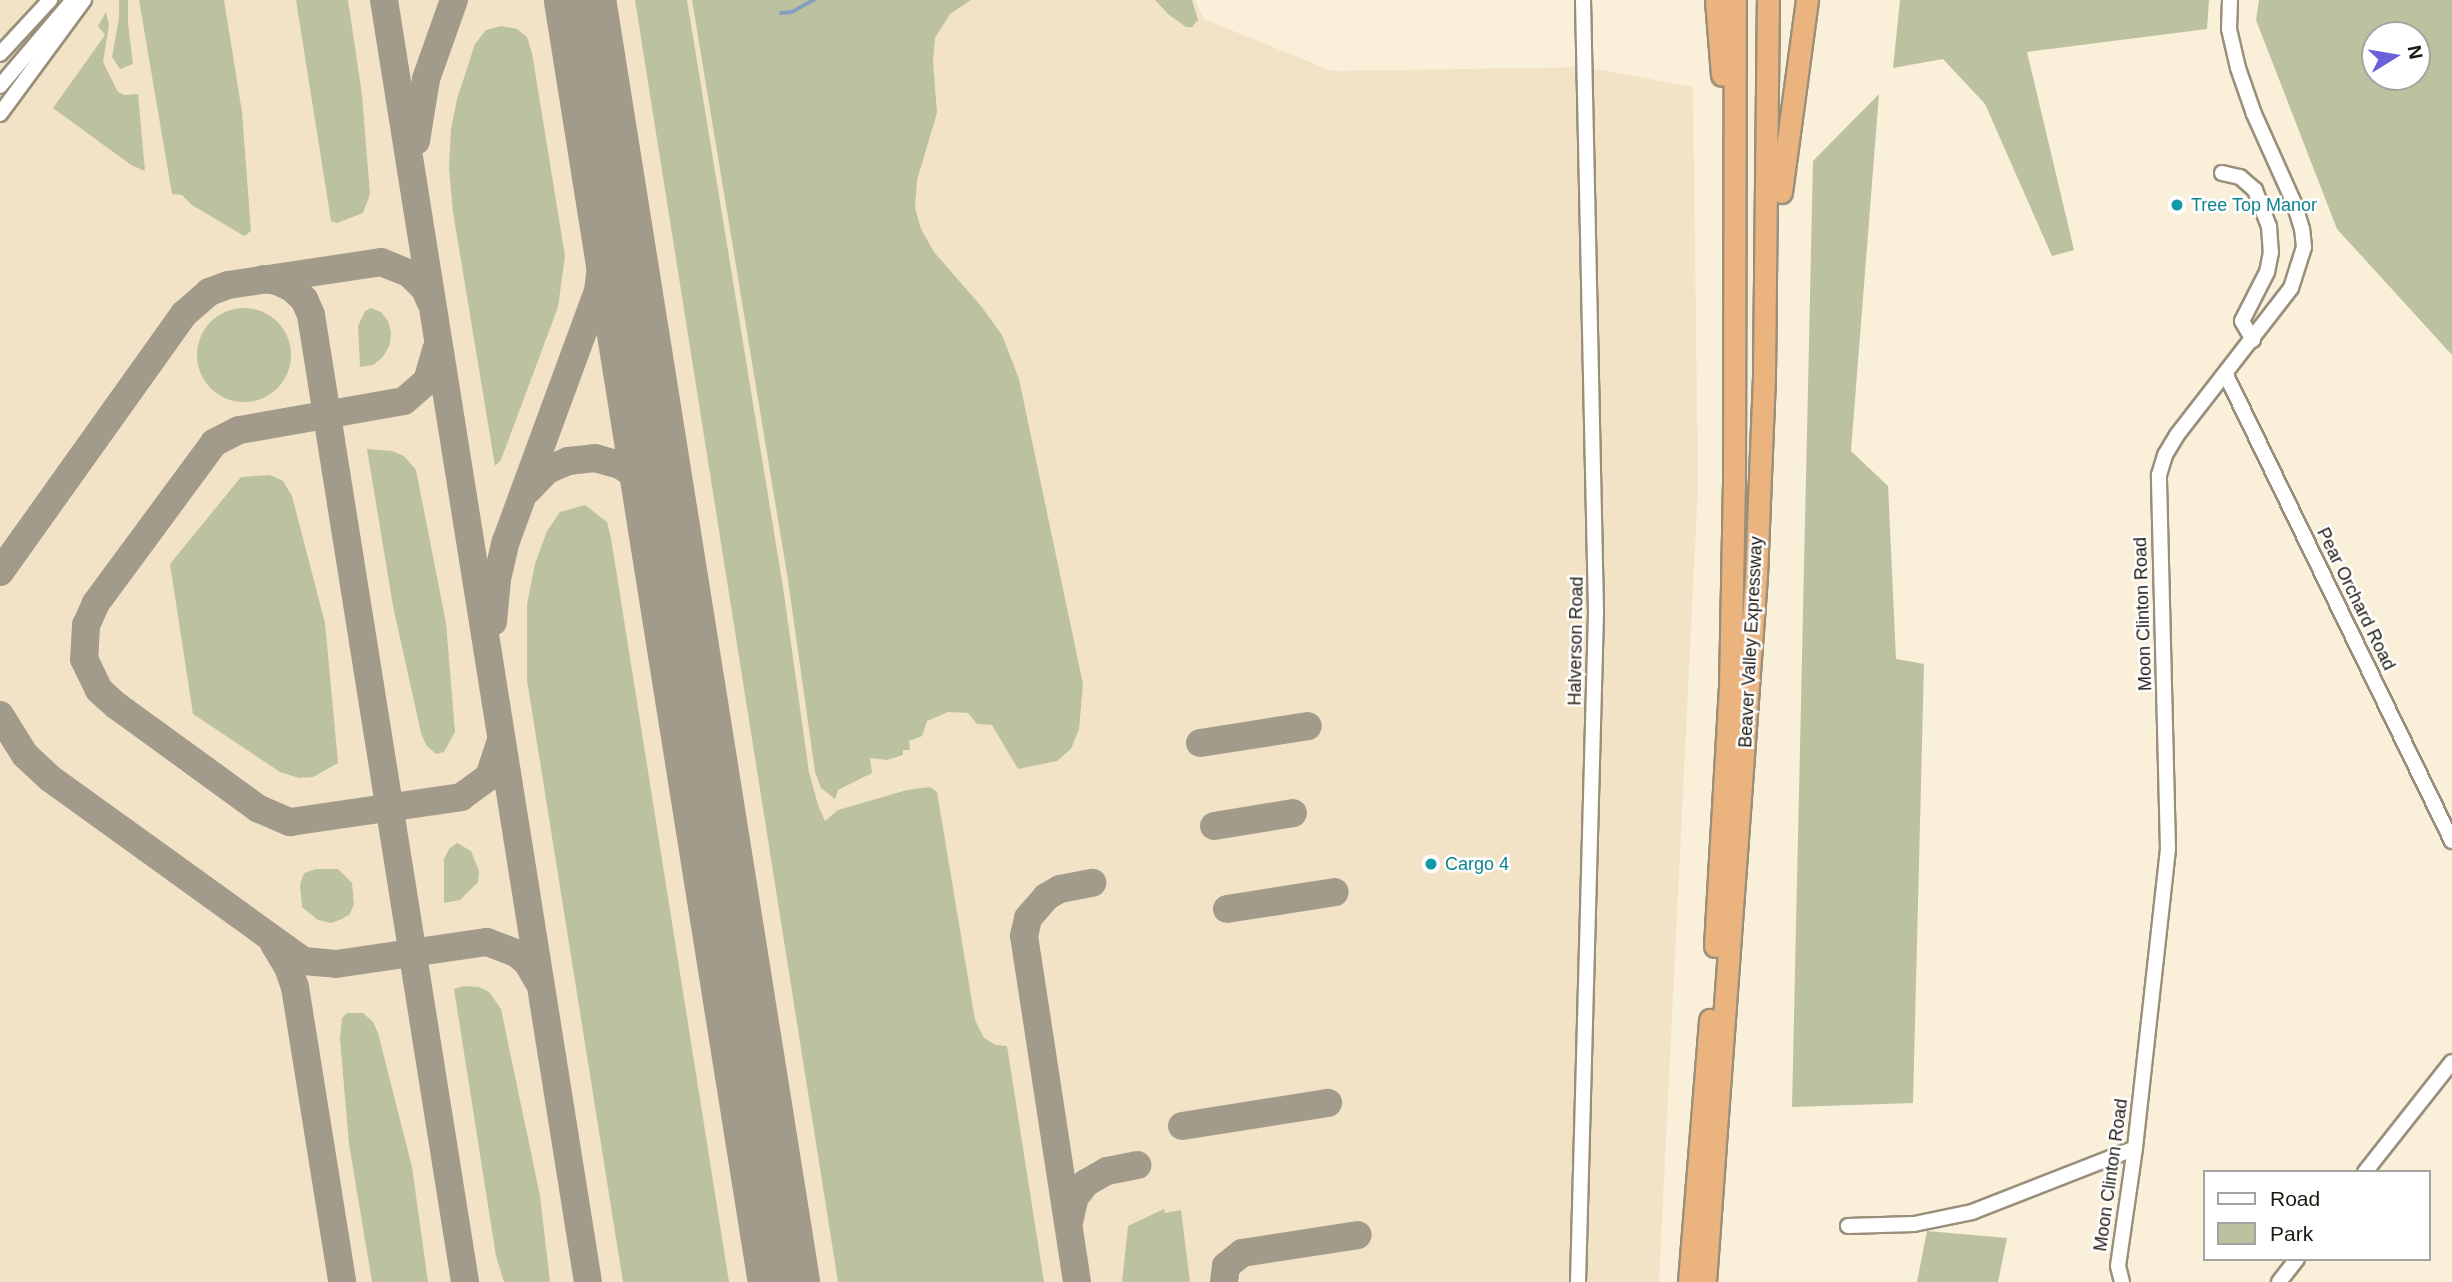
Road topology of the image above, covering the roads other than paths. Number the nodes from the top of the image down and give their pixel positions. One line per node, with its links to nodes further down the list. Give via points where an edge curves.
1 (50, 0): 10 (street)
2 (73, 0): 11 (street)
3 (84, 0): 12 (street)
4 (1583, 0): 25 (street, Halverson Road, via 1597,567)
5 (1716, 0): 17 (highway)
6 (1735, 0): 17 (highway, Beaver Valley Expressway)
7 (1768, 0): 15 (highway, Beaver Valley Expressway)
8 (1807, 0): 15 (highway, via 1785,149)
9 (2230, 0): 14 (street, Moon Clinton Road, via 2238,68 2294,203 2304,239 2296,278)
10 (0, 54)
11 (0, 86)
12 (0, 114)
13 (2222, 173): 14 (street, via 2240,177 2255,190 2270,226 2267,272 2242,321)
14 (2253, 340): 16 (street, Moon Clinton Road)
15 (1764, 375): 27 (highway, Beaver Valley Expressway, via 1744,766)
16 (2226, 375): 18 (street, Pear Orchard Road); 20 (street, Moon Clinton Road, via 2177,435 2160,475 2168,849)
17 (1735, 412): 26 (highway, Beaver Valley Expressway, via 1723,829)
18 (2452, 841)
19 (2452, 1062): 21 (street)
20 (2135, 1148): 22 (street, via 1972,1212 1916,1224); 24 (street, Moon Clinton Road)
21 (2367, 1170)
22 (1848, 1226)
23 (2295, 1261): 30 (street)
24 (2118, 1266): 28 (street); 29 (street, Moon Clinton Road)
25 (1578, 1282)
26 (1689, 1282)
27 (1705, 1282)
28 (2113, 1282)
29 (2122, 1282)
30 (2279, 1282)

